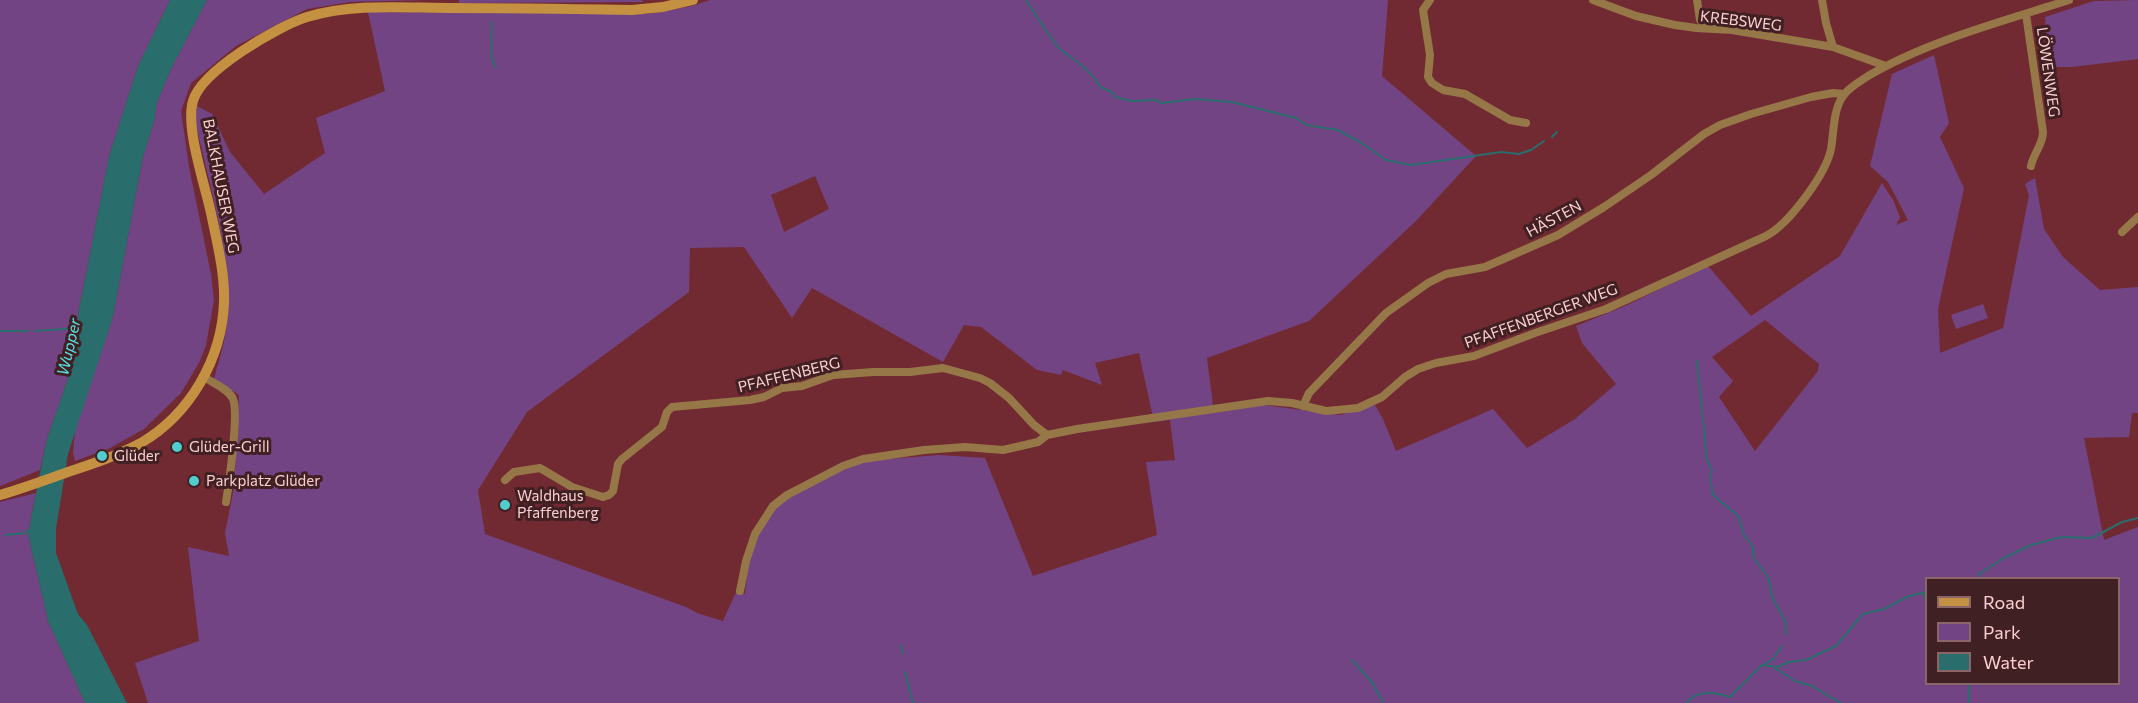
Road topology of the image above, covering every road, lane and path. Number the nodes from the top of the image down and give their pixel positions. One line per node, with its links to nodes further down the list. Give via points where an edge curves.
1 (693, 0): 16 (main road, BALKHAUSER WEG, via 632,9 338,11 287,26 209,77 195,95 191,120 220,256 224,303 221,331)
2 (1430, 0): 12 (street, via 1423,10 1430,56 1428,77 1432,83 1443,90 1464,94 1510,120)
3 (1593, 0): 8 (street, KREBSWEG, via 1656,21)
4 (1697, 0): 8 (street, via 1700,20)
5 (1822, 0): 9 (street)
6 (2069, 0): 7 (street)
7 (2026, 14): 10 (street); 13 (street, LÖWENWEG, via 2043,132)
8 (1711, 29): 9 (street, KREBSWEG)
9 (1833, 47): 10 (street, KREBSWEG)
10 (1886, 66): 11 (street)
11 (1844, 94): 17 (street, HÄSTEN, via 1811,97 1720,125 1621,196 1558,235 1485,267 1446,274 1428,283 1386,313 1309,393); 17 (street, PFAFFENBERGER WEG, via 1837,111 1830,155 1822,171 1799,204 1771,233 1606,309 1474,356 1418,369 1382,397 1363,406 1333,411)
12 (1526, 123)
13 (2031, 166)
14 (2138, 217): 15 (street)
15 (2122, 232)
16 (204, 377): 20 (main road, BALKHAUSER WEG, via 184,405 139,444); 21 (street, via 228,392 234,404)
17 (1304, 406): 18 (street, PFAFFENBERGER WEG, via 1268,401)
18 (1047, 435): 19 (street, PFAFFENBERG, via 995,386 980,378 943,368 854,373 782,388 750,400 672,406 658,431 618,464 609,495 578,490 540,468 514,472); 22 (street, PFAFFENBERGER WEG, via 1038,442 1003,450 954,448 863,459 825,476 773,506 755,534)
19 (505, 480)
20 (0, 495)
21 (226, 502)
22 (740, 591)

